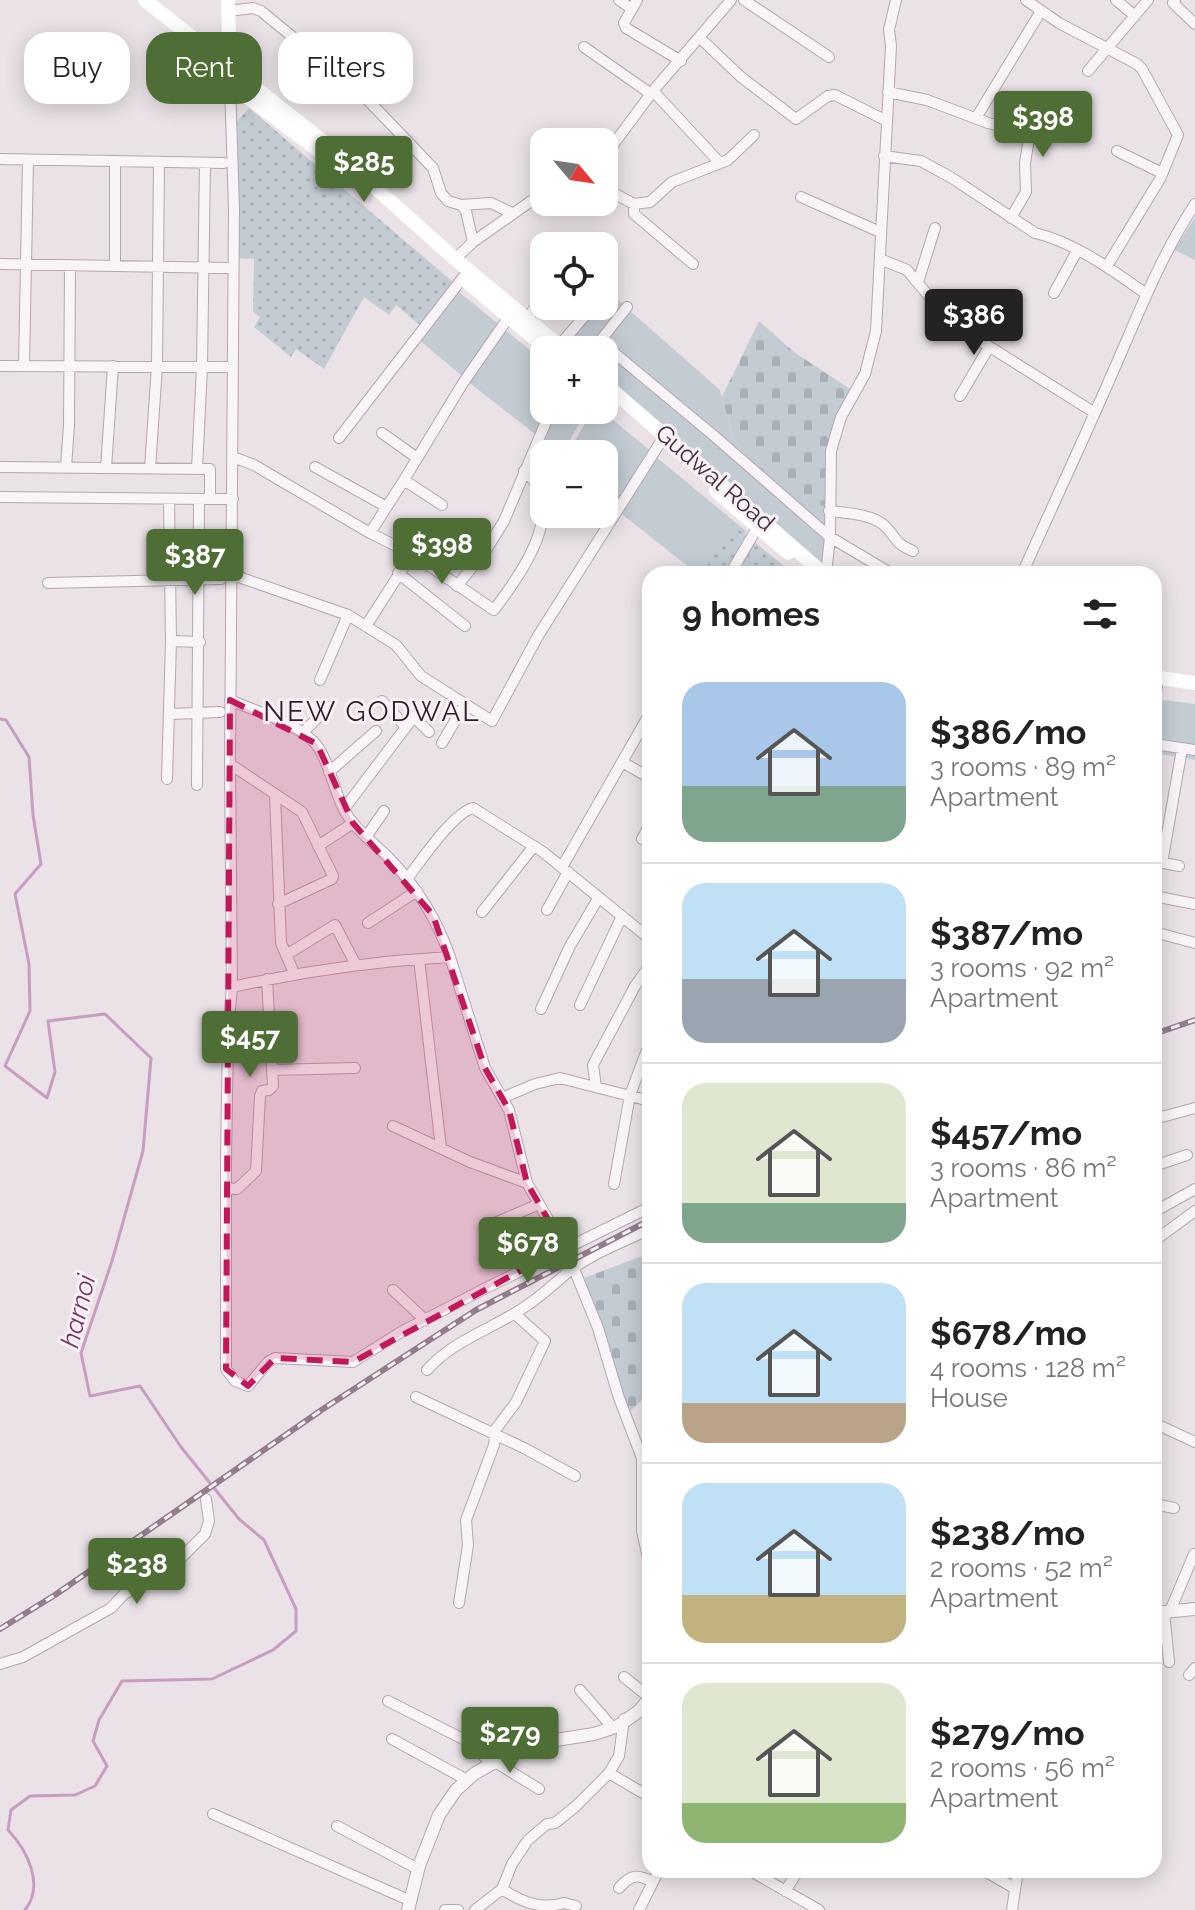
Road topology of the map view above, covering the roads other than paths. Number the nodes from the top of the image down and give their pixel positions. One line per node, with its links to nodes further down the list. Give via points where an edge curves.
1 (145, 0): 15 (main road)
2 (619, 0): 10 (street)
3 (731, 0): 17 (street)
4 (744, 0): 20 (street)
5 (896, 0): 24 (street, via 889,30)
6 (1026, 0): 12 (street)
7 (1116, 0): 13 (street)
8 (1148, 0): 13 (street)
9 (1175, 0): 14 (street)
10 (634, 5): 21 (street, via 626,28)
11 (228, 6): 16 (main road); 49 (street, via 261,11 361,93 433,168 448,201)
12 (1041, 11): 19 (street); 29 (street)
13 (1135, 16): 19 (street)
14 (1195, 24)
15 (183, 32)
16 (229, 32)
17 (700, 38): 21 (street); 30 (street, via 796,119 835,95)
18 (584, 47): 23 (street)
19 (1107, 49): 22 (street); 43 (street, via 1142,69 1178,135)
20 (829, 57)
21 (681, 61): 23 (street)
22 (1088, 71)
23 (652, 92): 33 (street); 42 (street)
24 (888, 92): 29 (street); 30 (street)
25 (262, 99): 56 (main road, via 325,143)
26 (1082, 100): 31 (street, via 1037,121)
27 (231, 104): 95 (street)
28 (262, 104): 67 (main road)
29 (976, 118): 31 (street)
30 (887, 121): 35 (street)
31 (1030, 132): 51 (street, via 1026,192)
32 (754, 135): 42 (street, via 735,156)
33 (618, 138)
34 (1117, 151): 43 (street)
35 (884, 156): 51 (street, via 921,161); 53 (street)
36 (0, 159): 37 (street)
37 (28, 160): 38 (street); 59 (street)
38 (115, 161): 39 (street); 62 (street)
39 (159, 162): 40 (street); 63 (street)
40 (205, 163): 41 (street); 64 (street)
41 (224, 163)
42 (720, 163): 47 (street, via 672,182 650,202)
43 (1162, 173): 65 (street)
44 (618, 195): 47 (street)
45 (801, 197): 53 (street)
46 (530, 201): 50 (street)
47 (634, 204): 60 (street, via 634,214)
48 (1195, 204): 70 (street)
49 (461, 205): 50 (street, via 491,203); 54 (street)
50 (512, 213): 54 (street)
51 (1011, 218): 55 (street)
52 (935, 228): 68 (street)
53 (880, 232): 57 (street)
54 (473, 242): 56 (street)
55 (1077, 251): 65 (street); 69 (street)
56 (455, 259): 67 (main road)
57 (880, 259): 68 (street, via 907,270); 111 (street, via 872,353 831,451)
58 (0, 264): 59 (street)
59 (26, 264): 61 (street); 81 (street)
60 (693, 264)
61 (70, 265): 62 (street); 82 (street)
62 (115, 265): 63 (street)
63 (157, 266): 64 (street); 84 (street)
64 (204, 266): 66 (street); 85 (street)
65 (1107, 266): 70 (street)
66 (230, 268)
67 (465, 274): 73 (main road); 74 (main road); 93 (street)
68 (918, 282): 79 (street, via 950,317)
69 (1054, 293)
70 (1145, 293): 90 (street)
71 (627, 307): 114 (street, via 600,341)
72 (530, 314): 74 (street)
73 (508, 318): 76 (main road); 96 (street)
74 (526, 319): 77 (main road)
75 (581, 320): 78 (street)
76 (536, 336)
77 (544, 336)
78 (568, 336)
79 (989, 347): 88 (street); 90 (street)
80 (0, 366): 81 (street)
81 (24, 366): 82 (street)
82 (69, 366): 83 (street); 98 (street)
83 (113, 366): 84 (street); 100 (street)
84 (157, 366): 85 (street); 101 (street)
85 (202, 367): 86 (street); 102 (street)
86 (227, 367)
87 (618, 395): 119 (main road, Gudwal Road)
88 (960, 396)
89 (618, 407): 94 (main road, Gudwal Road)
90 (1095, 413): 122 (street)
91 (545, 424): 103 (street)
92 (382, 433): 96 (street)
93 (339, 438)
94 (660, 443): 112 (main road, Gudwal Road); 142 (street, via 538,636 492,721)
95 (233, 457): 108 (street); 113 (street)
96 (417, 458): 104 (street)
97 (0, 467): 98 (street)
98 (66, 467): 100 (street)
99 (315, 467): 110 (street)
100 (106, 468): 101 (street)
101 (150, 468): 102 (street)
102 (197, 469): 107 (street, via 210,469)
103 (524, 471): 129 (street, via 504,521); 129 (street, via 542,503 540,531 528,561 494,610)
104 (404, 480): 109 (street); 110 (street)
105 (0, 497): 106 (street)
106 (169, 499): 107 (street); 127 (street)
107 (204, 499): 108 (street); 125 (street)
108 (233, 499): 124 (street)
109 (442, 505)
110 (385, 506): 113 (street)
111 (829, 511): 114 (street); 115 (street, via 884,525 895,541)
112 (757, 528): 117 (street); 118 (main road, Gudwal Road)
113 (370, 533): 116 (street)
114 (830, 537): 120 (street); 121 (street)
115 (913, 551)
116 (412, 554): 123 (street); 129 (street)
117 (735, 566)
118 (803, 566)
119 (816, 566)
120 (826, 566)
121 (879, 566)
122 (1026, 566)
123 (398, 573): 131 (street); 132 (street)
124 (233, 575): 130 (street); 140 (street)
125 (199, 579): 126 (street); 127 (street); 134 (street)
126 (221, 579)
127 (170, 580): 128 (street); 133 (street)
128 (48, 583)
129 (457, 586)
130 (348, 615): 131 (street); 135 (street)
131 (366, 626): 142 (street, via 396,645 421,676)
132 (465, 626)
133 (171, 641): 134 (street); 146 (street)
134 (200, 642): 145 (street)
135 (320, 680)
136 (1195, 683): 137 (main road)
137 (1162, 686)
138 (1162, 688): 139 (main road)
139 (1195, 691)
140 (230, 700): 150 (street); 157 (street)
141 (382, 701): 147 (street)
142 (465, 704): 152 (street)
143 (329, 707): 150 (street)
144 (220, 712): 145 (street)
145 (198, 713): 146 (street); 161 (street)
146 (170, 714): 160 (street)
147 (406, 727): 151 (street, via 414,717); 163 (street)
148 (642, 727): 156 (street)
149 (376, 731): 158 (street)
150 (303, 732): 158 (street, via 317,744)
151 (429, 732)
152 (442, 743)
153 (1162, 745): 154 (street)
154 (1182, 749): 155 (street); 167 (street)
155 (1195, 750)
156 (622, 762): 159 (street); 172 (street)
157 (230, 764): 162 (street); 193 (street)
158 (329, 772): 163 (street)
159 (642, 773)
160 (167, 779)
161 (197, 785)
162 (275, 795): 168 (street, via 302,812); 177 (street)
163 (344, 809): 165 (street)
164 (384, 811): 166 (street)
165 (353, 823): 166 (street); 168 (street)
166 (366, 837): 173 (street)
167 (1162, 843)
168 (318, 846): 177 (street, via 332,879)
169 (534, 846): 172 (street); 173 (street, via 473,808 465,810); 180 (street)
170 (1162, 863): 171 (street)
171 (1179, 866)
172 (565, 870): 175 (street); 179 (street)
173 (407, 879): 174 (street)
174 (417, 891): 182 (street); 187 (street)
175 (599, 897): 181 (street); 195 (street)
176 (1162, 898): 178 (street)
177 (278, 904): 186 (street)
178 (1195, 904)
179 (547, 910)
180 (482, 912)
181 (622, 916): 183 (street); 194 (street)
182 (368, 923)
183 (642, 932)
184 (1162, 934): 185 (street)
185 (1195, 943)
186 (286, 955): 189 (street, via 335,925); 190 (street)
187 (450, 957): 188 (street); 201 (street, via 485,1068)
188 (419, 959): 189 (street); 206 (street)
189 (356, 965): 190 (street)
190 (294, 973): 192 (street)
191 (642, 976): 199 (street, via 593,1065)
192 (267, 979): 193 (street); 198 (street)
193 (232, 987): 211 (street)
194 (580, 1005)
195 (541, 1009)
196 (642, 1063): 200 (street)
197 (355, 1068): 198 (street)
198 (272, 1070): 211 (street, via 272,1088 260,1096 256,1171 237,1189)
199 (596, 1087): 200 (street); 201 (street, via 551,1079)
200 (630, 1095): 202 (street); 210 (street)
201 (502, 1098): 209 (street, via 518,1138)
202 (642, 1099)
203 (1195, 1108): 204 (street)
204 (1162, 1117)
205 (393, 1126): 206 (street)
206 (441, 1148): 209 (street)
207 (1187, 1155): 208 (street)
208 (1162, 1163)
209 (527, 1183): 213 (street)
210 (614, 1184)
211 (226, 1188): 224 (street, via 226,1369 235,1381 248,1386 275,1358 353,1362)
212 (1195, 1189): 214 (street)
213 (539, 1204): 217 (street); 220 (street)
214 (1162, 1208)
215 (642, 1211): 220 (street)
216 (1195, 1211): 219 (street)
217 (495, 1223)
218 (642, 1233): 221 (street)
219 (1162, 1235)
220 (564, 1247): 224 (street)
221 (574, 1269): 223 (street); 230 (street)
222 (393, 1290): 224 (street)
223 (515, 1314): 225 (street, via 443,1353); 228 (street, via 545,1341)
224 (425, 1320)
225 (427, 1370)
226 (416, 1397): 228 (street)
227 (1162, 1427): 229 (street)
228 (494, 1434): 232 (street); 238 (street, via 466,1520 468,1545)
229 (1195, 1442)
230 (642, 1458)
231 (642, 1458): 236 (street)
232 (575, 1476)
233 (206, 1499): 242 (street, via 205,1534 170,1569 124,1594 111,1608 23,1657)
234 (1162, 1506): 235 (street)
235 (1174, 1508)
236 (642, 1531)
237 (1194, 1554): 240 (street)
238 (459, 1603)
239 (1195, 1609): 240 (street)
240 (1163, 1612): 241 (street)
241 (1169, 1662)
242 (0, 1664)
243 (624, 1677): 245 (street)
244 (580, 1690): 249 (street)
245 (642, 1692)
246 (388, 1701): 251 (street, via 465,1740)
247 (642, 1707): 248 (street)
248 (624, 1719): 249 (street); 252 (street, via 619,1756)
249 (613, 1728): 251 (street, via 524,1745)
250 (392, 1739): 253 (street)
251 (494, 1763): 253 (street); 254 (street)
252 (609, 1773): 255 (street); 267 (street, via 576,1806 528,1840)
253 (467, 1780): 258 (street, via 439,1815)
254 (539, 1789)
255 (642, 1792)
256 (213, 1814): 269 (street)
257 (337, 1826): 258 (street)
258 (418, 1869): 269 (street)
259 (642, 1875): 265 (street, via 632,1876)
260 (655, 1878): 274 (street)
261 (763, 1878): 268 (street)
262 (794, 1878): 268 (street)
263 (997, 1878): 266 (street)
264 (1016, 1878): 266 (street)
265 (619, 1888)
266 (1014, 1888): 276 (street)
267 (502, 1889): 270 (street, via 540,1909); 273 (street)
268 (785, 1891): 275 (street)
269 (410, 1906)
270 (576, 1906)
271 (445, 1910): 272 (street)
272 (458, 1910)
273 (475, 1910)
274 (639, 1910)
275 (819, 1910)
276 (1012, 1910)

